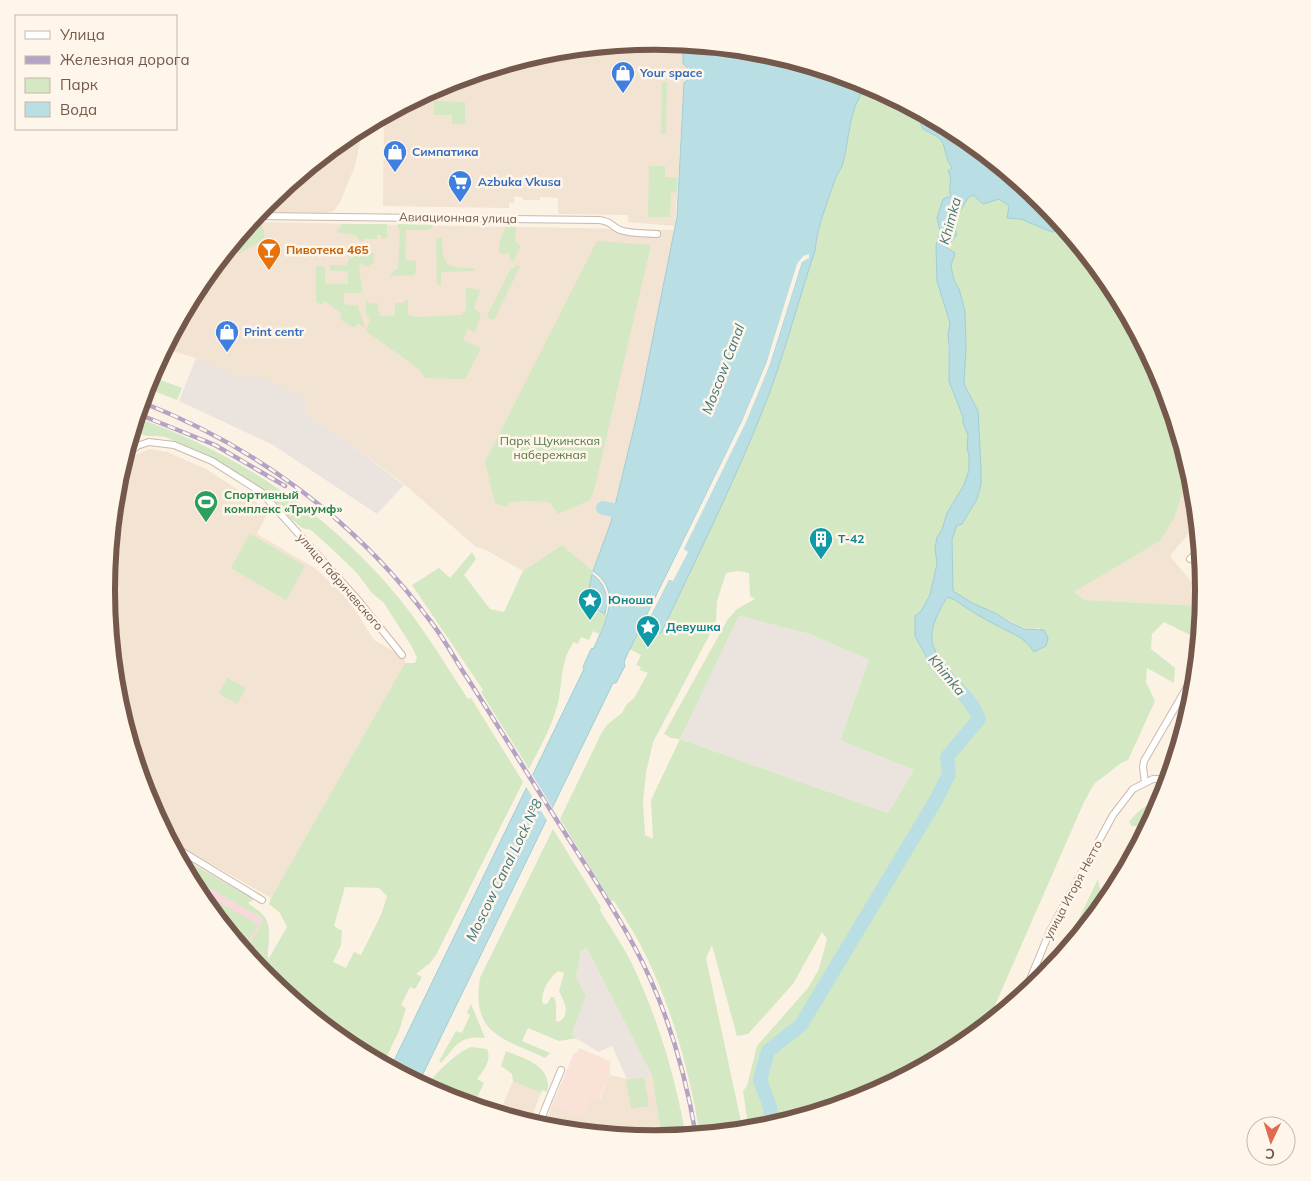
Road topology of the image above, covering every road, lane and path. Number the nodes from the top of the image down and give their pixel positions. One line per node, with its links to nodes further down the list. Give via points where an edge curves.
1 (266, 216): 2 (street, Авиационная улица, via 599,220 610,222 624,231)
2 (657, 234)
3 (134, 449): 6 (street, улица Габричевского, via 150,442 174,445 212,461 260,492 358,600)
4 (1195, 554): 5 (street)
5 (1190, 559)
6 (402, 655)
7 (1187, 686): 9 (street, via 1144,760)
8 (1162, 779): 9 (street)
9 (1145, 783): 12 (street, улица Игоря Нетто, via 1133,789 1113,815 1055,922)
10 (183, 852): 11 (street)
11 (262, 900)
12 (1030, 981)
13 (561, 1070): 14 (street)
14 (541, 1119)

